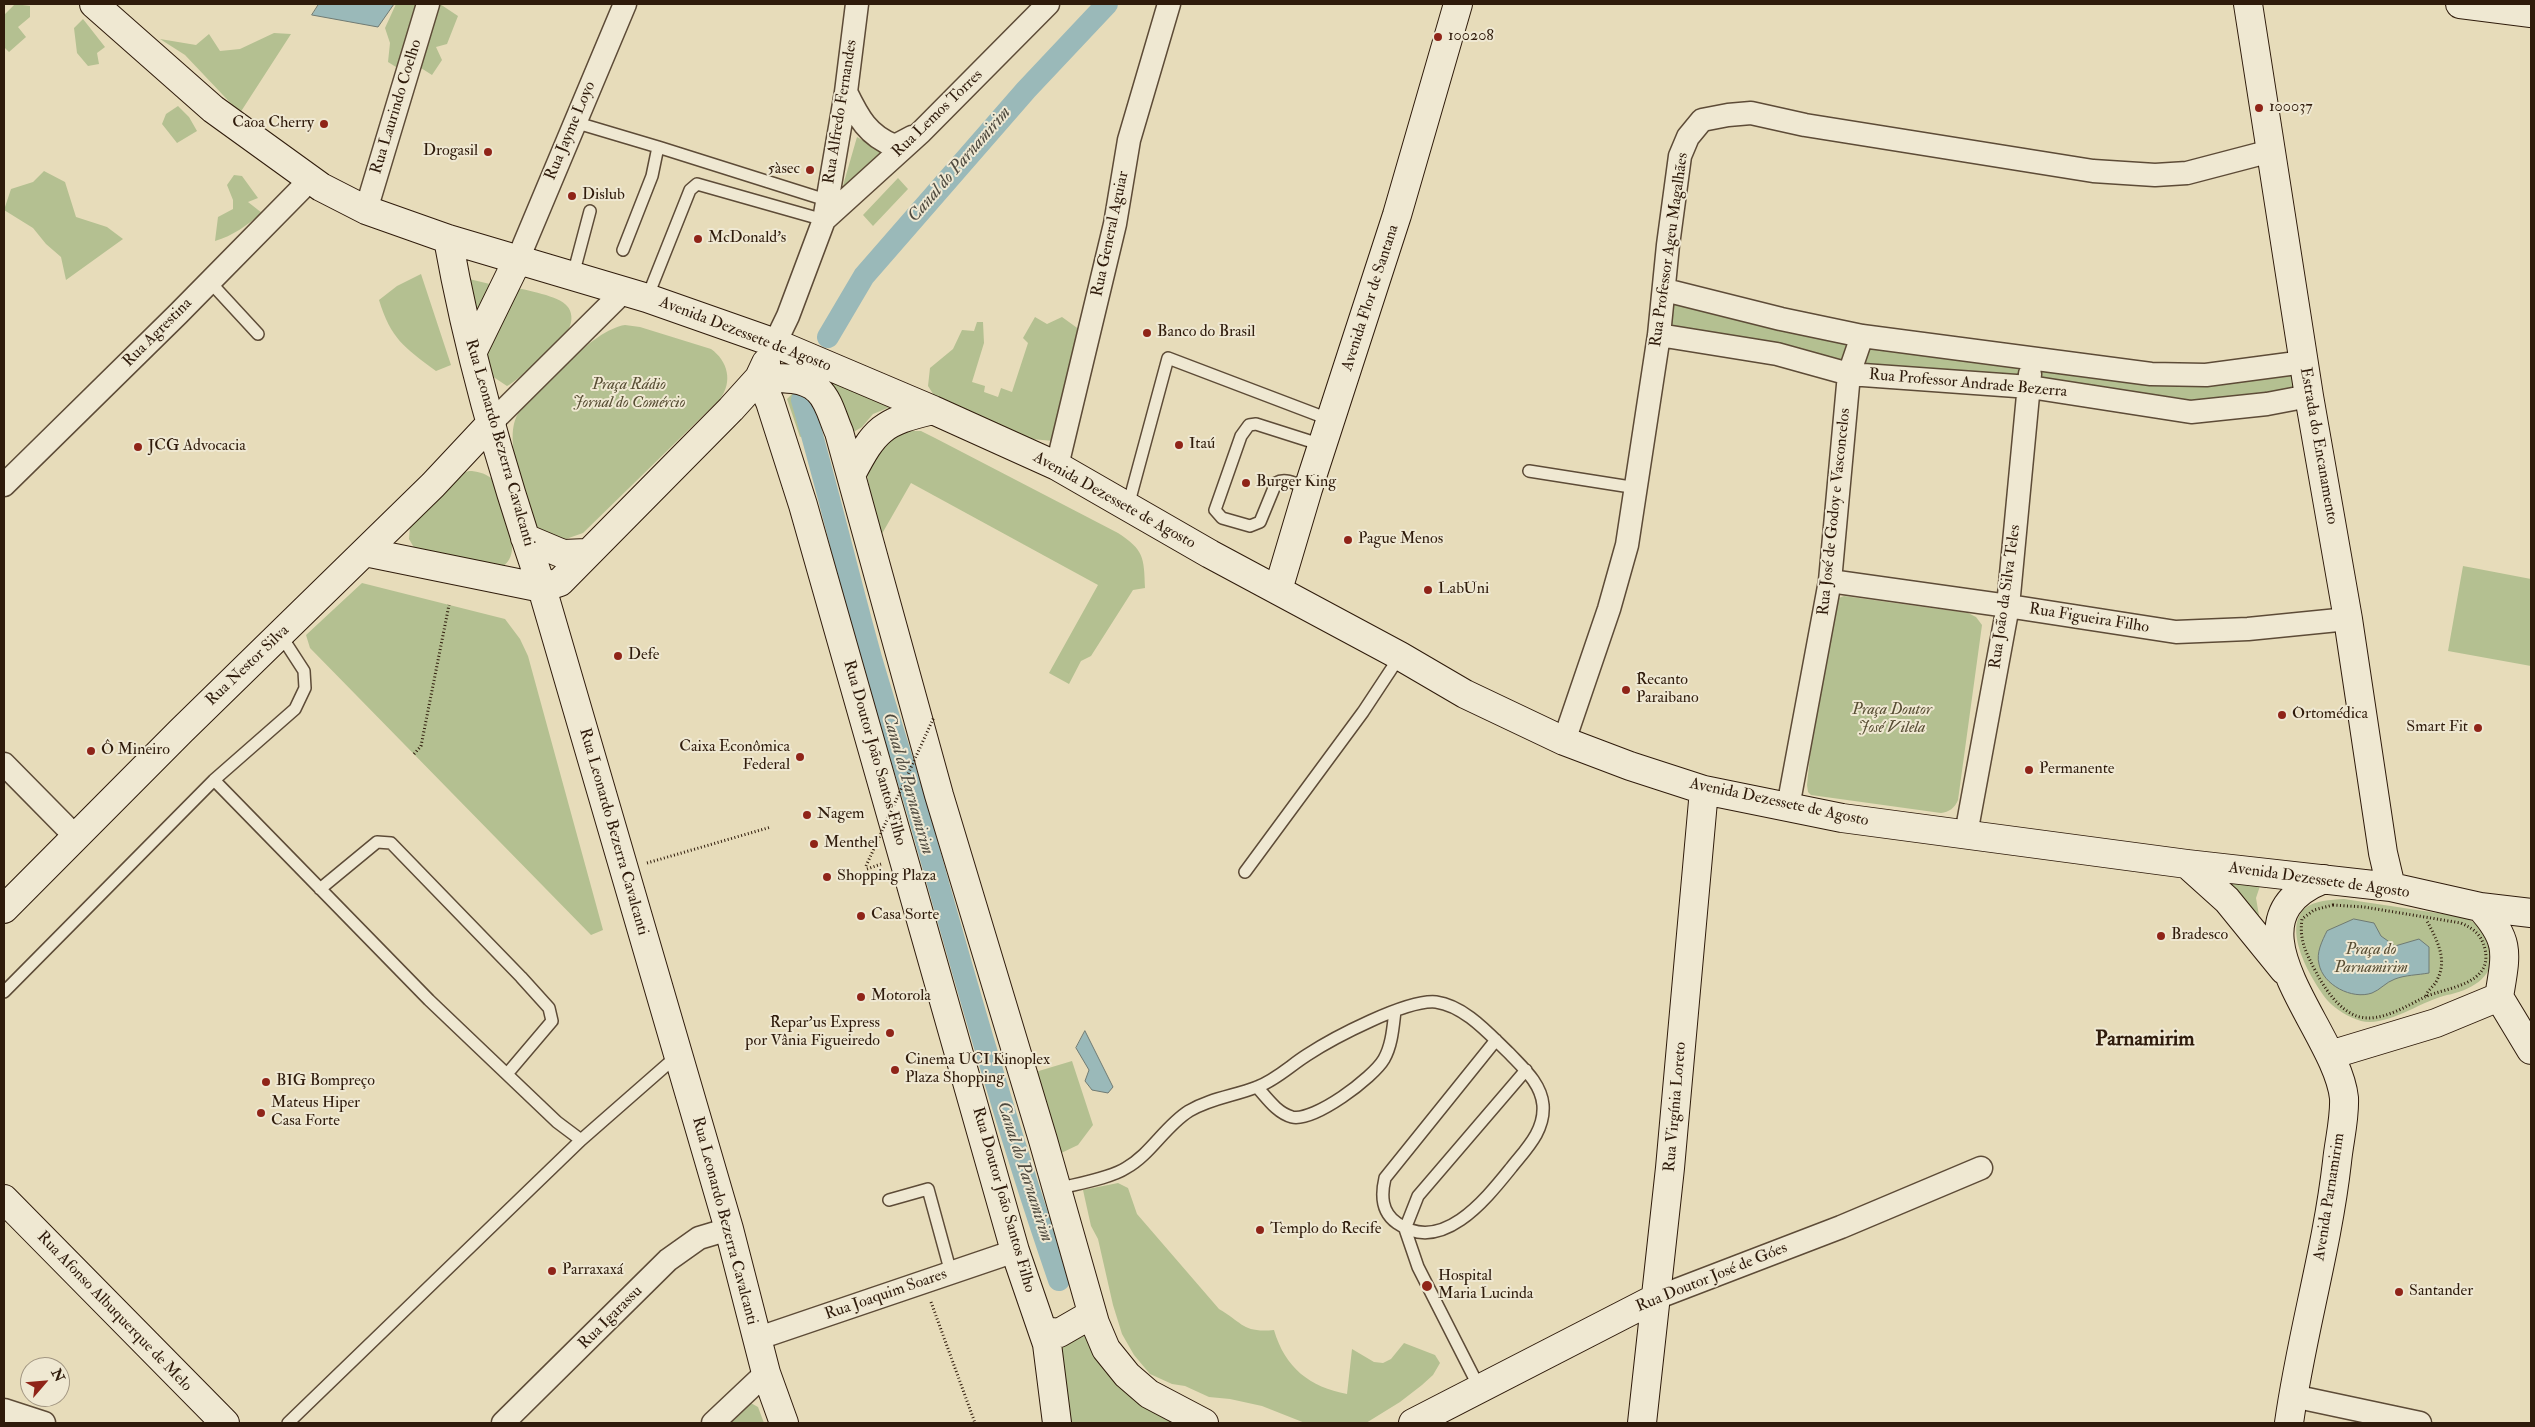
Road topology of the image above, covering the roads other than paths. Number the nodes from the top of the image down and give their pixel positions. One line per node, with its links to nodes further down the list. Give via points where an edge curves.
1 (428, 4): 17 (street, Rua Laurindo Coelho)
2 (625, 4): 12 (street, Rua Jayme Loyo)
3 (857, 4): 11 (street, Rua Alfredo Fernandes)
4 (1048, 4): 13 (street, Rua Lemos Torres)
5 (1169, 4): 44 (street, Rua General Aguiar, via 1129,140 1115,224)
6 (1458, 4): 42 (main road, Avenida Flor de Santana, via 1397,216)
7 (2248, 4): 15 (main road, Estrada do Encanamento)
8 (2460, 4): 10 (main road)
9 (101, 6): 16 (main road, Avenida Dezessete de Agosto, via 212,109)
10 (2531, 13)
11 (846, 92): 13 (street, via 856,114 879,140 895,146); 18 (street, Rua Alfredo Fernandes)
12 (574, 122): 14 (lane); 22 (street, Rua Jayme Loyo)
13 (921, 132): 18 (street, Rua Lemos Torres)
14 (658, 147): 18 (lane); 21 (lane, via 652,176)
15 (2271, 151): 25 (street, Rua Professor Ageu Magalhães, via 2187,173 2093,171 1751,114 1702,120 1688,137 1680,156); 33 (main road, Estrada do Encanamento)
16 (310, 180): 17 (main road, Avenida Dezessete de Agosto); 24 (street, Rua Agrestina)
17 (366, 210): 20 (main road, Avenida Dezessete de Agosto)
18 (825, 210): 26 (lane, via 697,184 690,190); 30 (street, Rua Alfredo Fernandes, via 788,316)
19 (590, 211): 23 (lane)
20 (448, 238): 22 (main road, Avenida Dezessete de Agosto); 31 (main road, Rua Leonardo Bezerra Cavalcanti)
21 (623, 250)
22 (518, 258): 23 (main road, Avenida Dezessete de Agosto); 31 (main road)
23 (573, 275): 26 (main road, Avenida Dezessete de Agosto)
24 (210, 282): 27 (lane); 48 (street, Rua Agrestina)
25 (1665, 290): 28 (street, Rua Professor Ageu Magalhães); 29 (street, Rua Professor Andrade Bezerra)
26 (636, 294): 30 (main road, Avenida Dezessete de Agosto); 41 (street)
27 (258, 334)
28 (1659, 335): 34 (street, Rua Professor Andrade Bezerra, via 1777,354); 49 (street, Rua Professor Ageu Magalhães)
29 (1862, 336): 32 (street, Rua Professor Andrade Bezerra); 34 (street, Rua José de Godoy e Vasconcelos)
30 (774, 343): 35 (main road); 40 (main road, Avenida Dezessete de Agosto)
31 (473, 352): 41 (main road, Rua Leonardo Bezerra Cavalcanti)
32 (2031, 358): 33 (street, Rua Professor Andrade Bezerra, via 2151,374 2206,375); 37 (street, Rua João da Silva Teles)
33 (2304, 362): 38 (main road, Estrada do Encanamento)
34 (1849, 374): 37 (street, Rua Professor Andrade Bezerra); 55 (street, Rua José de Godoy e Vasconcelos)
35 (758, 378): 36 (main road, via 782,378); 39 (main road, Rua Doutor João Santos Filho); 54 (main road)
36 (805, 384): 39 (main road, via 782,393); 47 (main road, via 818,390 827,404)
37 (2030, 387): 38 (street, Rua Professor Andrade Bezerra, via 2191,412); 58 (street, Rua João da Silva Teles)
38 (2309, 396): 59 (main road, Estrada do Encanamento)
39 (770, 402): 95 (main road, Rua Doutor João Santos Filho, via 833,605)
40 (933, 410): 44 (main road, Avenida Dezessete de Agosto); 47 (main road, via 902,417 884,426 868,443)
41 (492, 422): 43 (main road, Rua Nestor Silva); 45 (main road, Rua Leonardo Bezerra Cavalcanti)
42 (1327, 432): 50 (main road, Avenida Flor de Santana); 50 (lane, via 1249,425 1241,436 1215,510 1222,518 1250,526 1260,522 1280,480); 51 (lane, via 1168,358)
43 (452, 465): 45 (main road, via 474,462); 53 (main road, Rua Nestor Silva)
44 (1057, 466): 51 (main road, Avenida Dezessete de Agosto)
45 (503, 468): 52 (main road, Rua Leonardo Bezerra Cavalcanti)
46 (1529, 471): 49 (lane)
47 (851, 475): 90 (main road, via 940,795)
48 (4, 485)
49 (1637, 488): 62 (street, Rua Professor Ageu Magalhães, via 1627,544 1609,609)
50 (1308, 489): 57 (main road, Avenida Flor de Santana)
51 (1128, 506): 57 (main road, Avenida Dezessete de Agosto)
52 (525, 538): 54 (main road, via 563,554); 56 (main road, Rua Leonardo Bezerra Cavalcanti)
53 (365, 552): 56 (main road); 60 (main road, Rua Nestor Silva)
54 (587, 553): 56 (main road, via 560,582)
55 (1830, 581): 58 (street, Rua Figueira Filho); 66 (street, Rua José de Godoy e Vasconcelos)
56 (542, 588): 83 (main road, Rua Leonardo Bezerra Cavalcanti)
57 (1278, 590): 61 (main road, Avenida Dezessete de Agosto)
58 (2008, 606): 59 (street, Rua Figueira Filho, via 2176,632 2248,629); 67 (street, Rua João da Silva Teles)
59 (2348, 618): 72 (main road, Estrada do Encanamento)
60 (280, 634): 64 (lane, via 304,671 305,688 294,709); 68 (main road, Rua Nestor Silva)
61 (1400, 656): 62 (main road, Avenida Dezessete de Agosto, via 1465,694); 70 (lane, via 1363,712)
62 (1564, 741): 65 (main road, Avenida Dezessete de Agosto)
63 (4, 764): 68 (street)
64 (214, 780): 73 (lane); 78 (lane)
65 (1704, 790): 66 (main road, Avenida Dezessete de Agosto); 97 (main road, Rua Virgínia Loreto, via 1670,1168)
66 (1788, 806): 67 (main road, Avenida Dezessete de Agosto, via 1851,820)
67 (1966, 834): 69 (main road, Avenida Dezessete de Agosto)
68 (76, 837): 75 (main road, Rua Nestor Silva)
69 (2187, 864): 71 (main road, Avenida Dezessete de Agosto); 77 (main road, Avenida Dezessete de Agosto, via 2227,900)
70 (1245, 872)
71 (2324, 879): 72 (main road, Avenida Dezessete de Agosto); 77 (main road, via 2292,896 2285,911 2280,929 2281,955)
72 (2391, 887): 74 (main road, Avenida Dezessete de Agosto)
73 (320, 889): 86 (lane); 86 (lane, via 377,842 391,843 549,1008 552,1021)
74 (2480, 907): 76 (main road, Avenida Dezessete de Agosto); 79 (main road, via 2502,938 2506,957)
75 (4, 909)
76 (2531, 913)
77 (2291, 979): 84 (main road, Avenida Parnamirim)
78 (4, 992)
79 (2499, 997): 82 (main road); 84 (main road, via 2436,1023)
80 (1395, 1011): 81 (lane, via 1422,1002 1438,1002 1461,1011); 87 (lane, via 1316,1050); 87 (lane, via 1390,1047 1383,1061 1370,1075 1324,1108 1310,1115 1292,1117 1275,1108)
81 (1496, 1040): 85 (lane); 94 (lane, via 1385,1178 1382,1192 1384,1209)
82 (2531, 1050)
83 (678, 1055): 88 (lane); 93 (main road, Rua Leonardo Bezerra Cavalcanti)
84 (2330, 1055): 103 (main road, Avenida Parnamirim, via 2344,1097 2343,1123 2336,1182)
85 (1526, 1070): 94 (lane, via 1418,1196); 94 (lane, via 1537,1086 1543,1104 1542,1122 1534,1138 1483,1202 1459,1221 1425,1232)
86 (507, 1074): 88 (lane, via 557,1122)
87 (1257, 1087): 90 (lane, via 1209,1101 1188,1112 1124,1170)
88 (581, 1140): 108 (lane)
89 (1981, 1168): 97 (street, Rua Doutor José de Góes)
90 (1057, 1189): 98 (main road)
91 (4, 1199): 107 (main road, Rua Afonso Albuquerque de Melo)
92 (889, 1200): 96 (lane, via 928,1189)
93 (729, 1229): 100 (main road, Rua Leonardo Bezerra Cavalcanti); 109 (street, Rua Igarassu, via 699,1238 673,1256)
94 (1405, 1229): 102 (lane, via 1418,1268)
95 (1015, 1251): 96 (street, Rua Joaquim Soares); 99 (main road, Rua Doutor João Santos Filho)
96 (951, 1273): 100 (street, Rua Joaquim Soares)
97 (1649, 1309): 102 (main road, Rua Doutor José de Góes); 114 (main road, Rua Virgínia Loreto)
98 (1092, 1314): 99 (main road, via 1059,1333); 113 (main road, via 1106,1349 1127,1375 1149,1394)
99 (1044, 1331): 112 (main road, Rua Doutor João Santos Filho)
100 (756, 1339): 101 (main road, Rua Leonardo Bezerra Cavalcanti)
101 (766, 1373): 110 (street); 111 (main road, Rua Leonardo Bezerra Cavalcanti)
102 (1480, 1389): 105 (main road, Rua Doutor José de Góes)
103 (2293, 1396): 115 (main road, Avenida Parnamirim); 116 (street)
104 (4, 1410): 106 (street)
105 (1420, 1422)
106 (44, 1423)
107 (225, 1423)
108 (288, 1423)
109 (503, 1423)
110 (713, 1423)
111 (784, 1423)
112 (1057, 1423)
113 (1204, 1423)
114 (1642, 1423)
115 (2289, 1423)
116 (2420, 1423)

